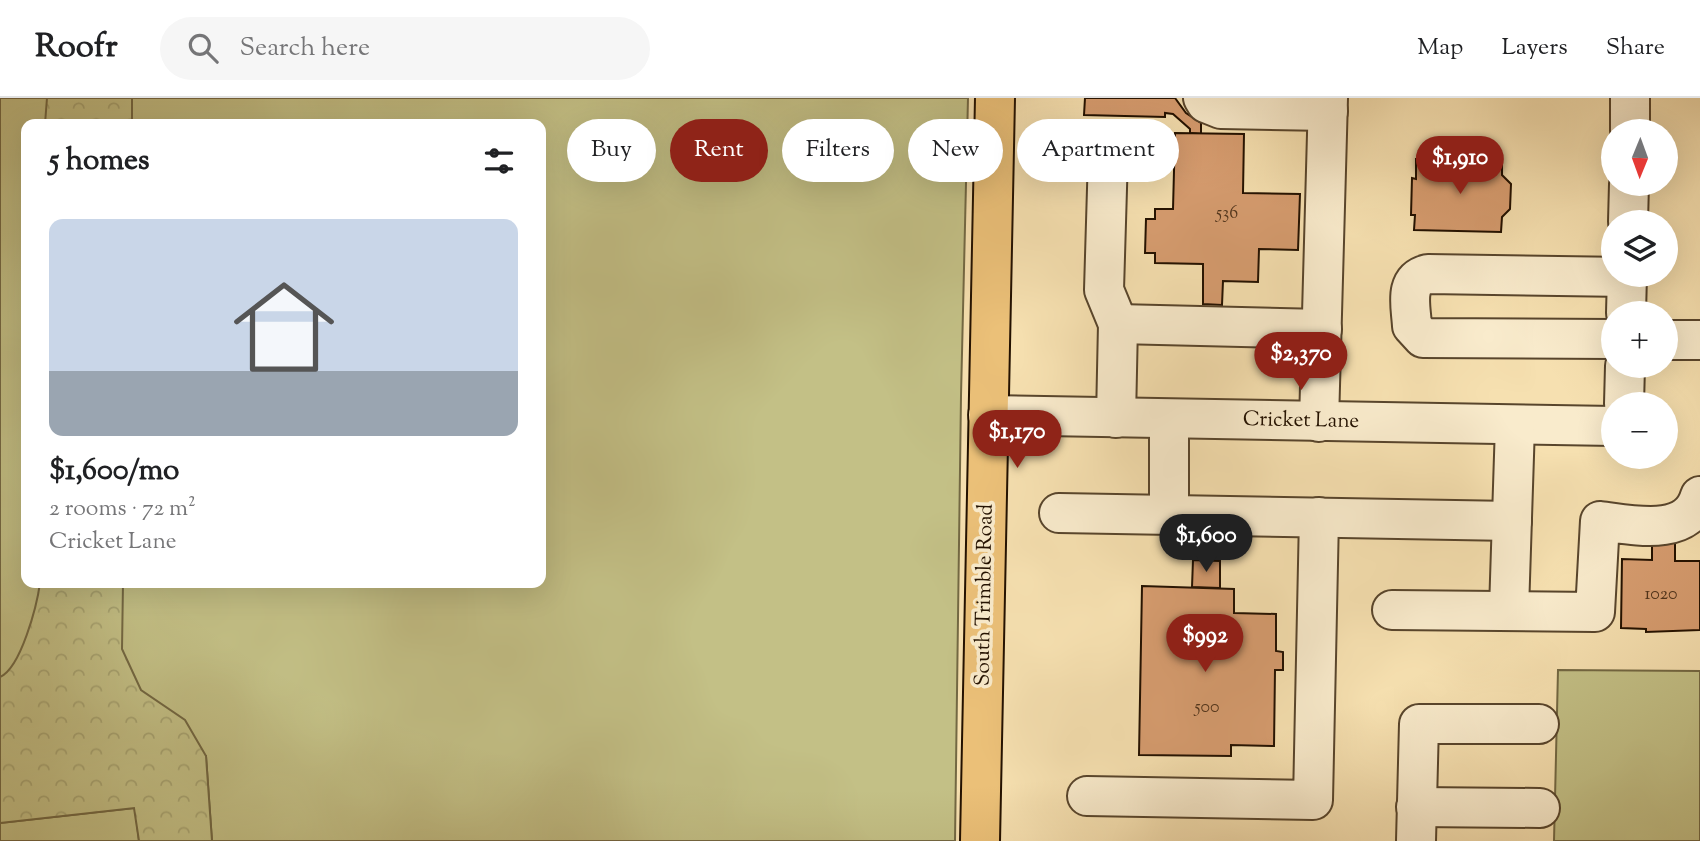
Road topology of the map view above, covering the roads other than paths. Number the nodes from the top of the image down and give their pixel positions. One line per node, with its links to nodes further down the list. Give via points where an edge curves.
1 (995, 98): 13 (main road, South Trimble Road)
2 (1203, 98): 4 (street, via 1221,109)
3 (1630, 98): 5 (street)
4 (1328, 104): 9 (street)
5 (1630, 119)
6 (1107, 182): 8 (street, via 1104,290)
7 (1627, 288): 10 (street, via 1428,274 1410,286 1412,326 1423,338)
8 (1118, 324): 9 (street); 14 (street)
9 (1322, 329): 16 (street)
10 (1601, 339)
11 (1678, 340): 12 (street)
12 (1700, 340)
13 (988, 415): 14 (street, Cricket Lane); 30 (main road, South Trimble Road)
14 (1116, 418): 15 (street, Cricket Lane)
15 (1169, 419): 16 (street, Cricket Lane); 21 (street)
16 (1319, 422): 17 (street, Cricket Lane)
17 (1515, 425): 18 (street, Cricket Lane); 23 (street)
18 (1601, 426)
19 (1700, 496): 25 (street, via 1696,510 1668,525 1600,521 1595,612)
20 (1059, 513): 21 (street)
21 (1169, 514): 22 (street)
22 (1319, 517): 23 (street); 27 (street, via 1313,800)
23 (1512, 521): 25 (street)
24 (1392, 610): 25 (street)
25 (1509, 610)
26 (1539, 724): 29 (street, via 1419,724)
27 (1087, 796)
28 (1540, 808): 29 (street)
29 (1416, 824)
30 (980, 841)

